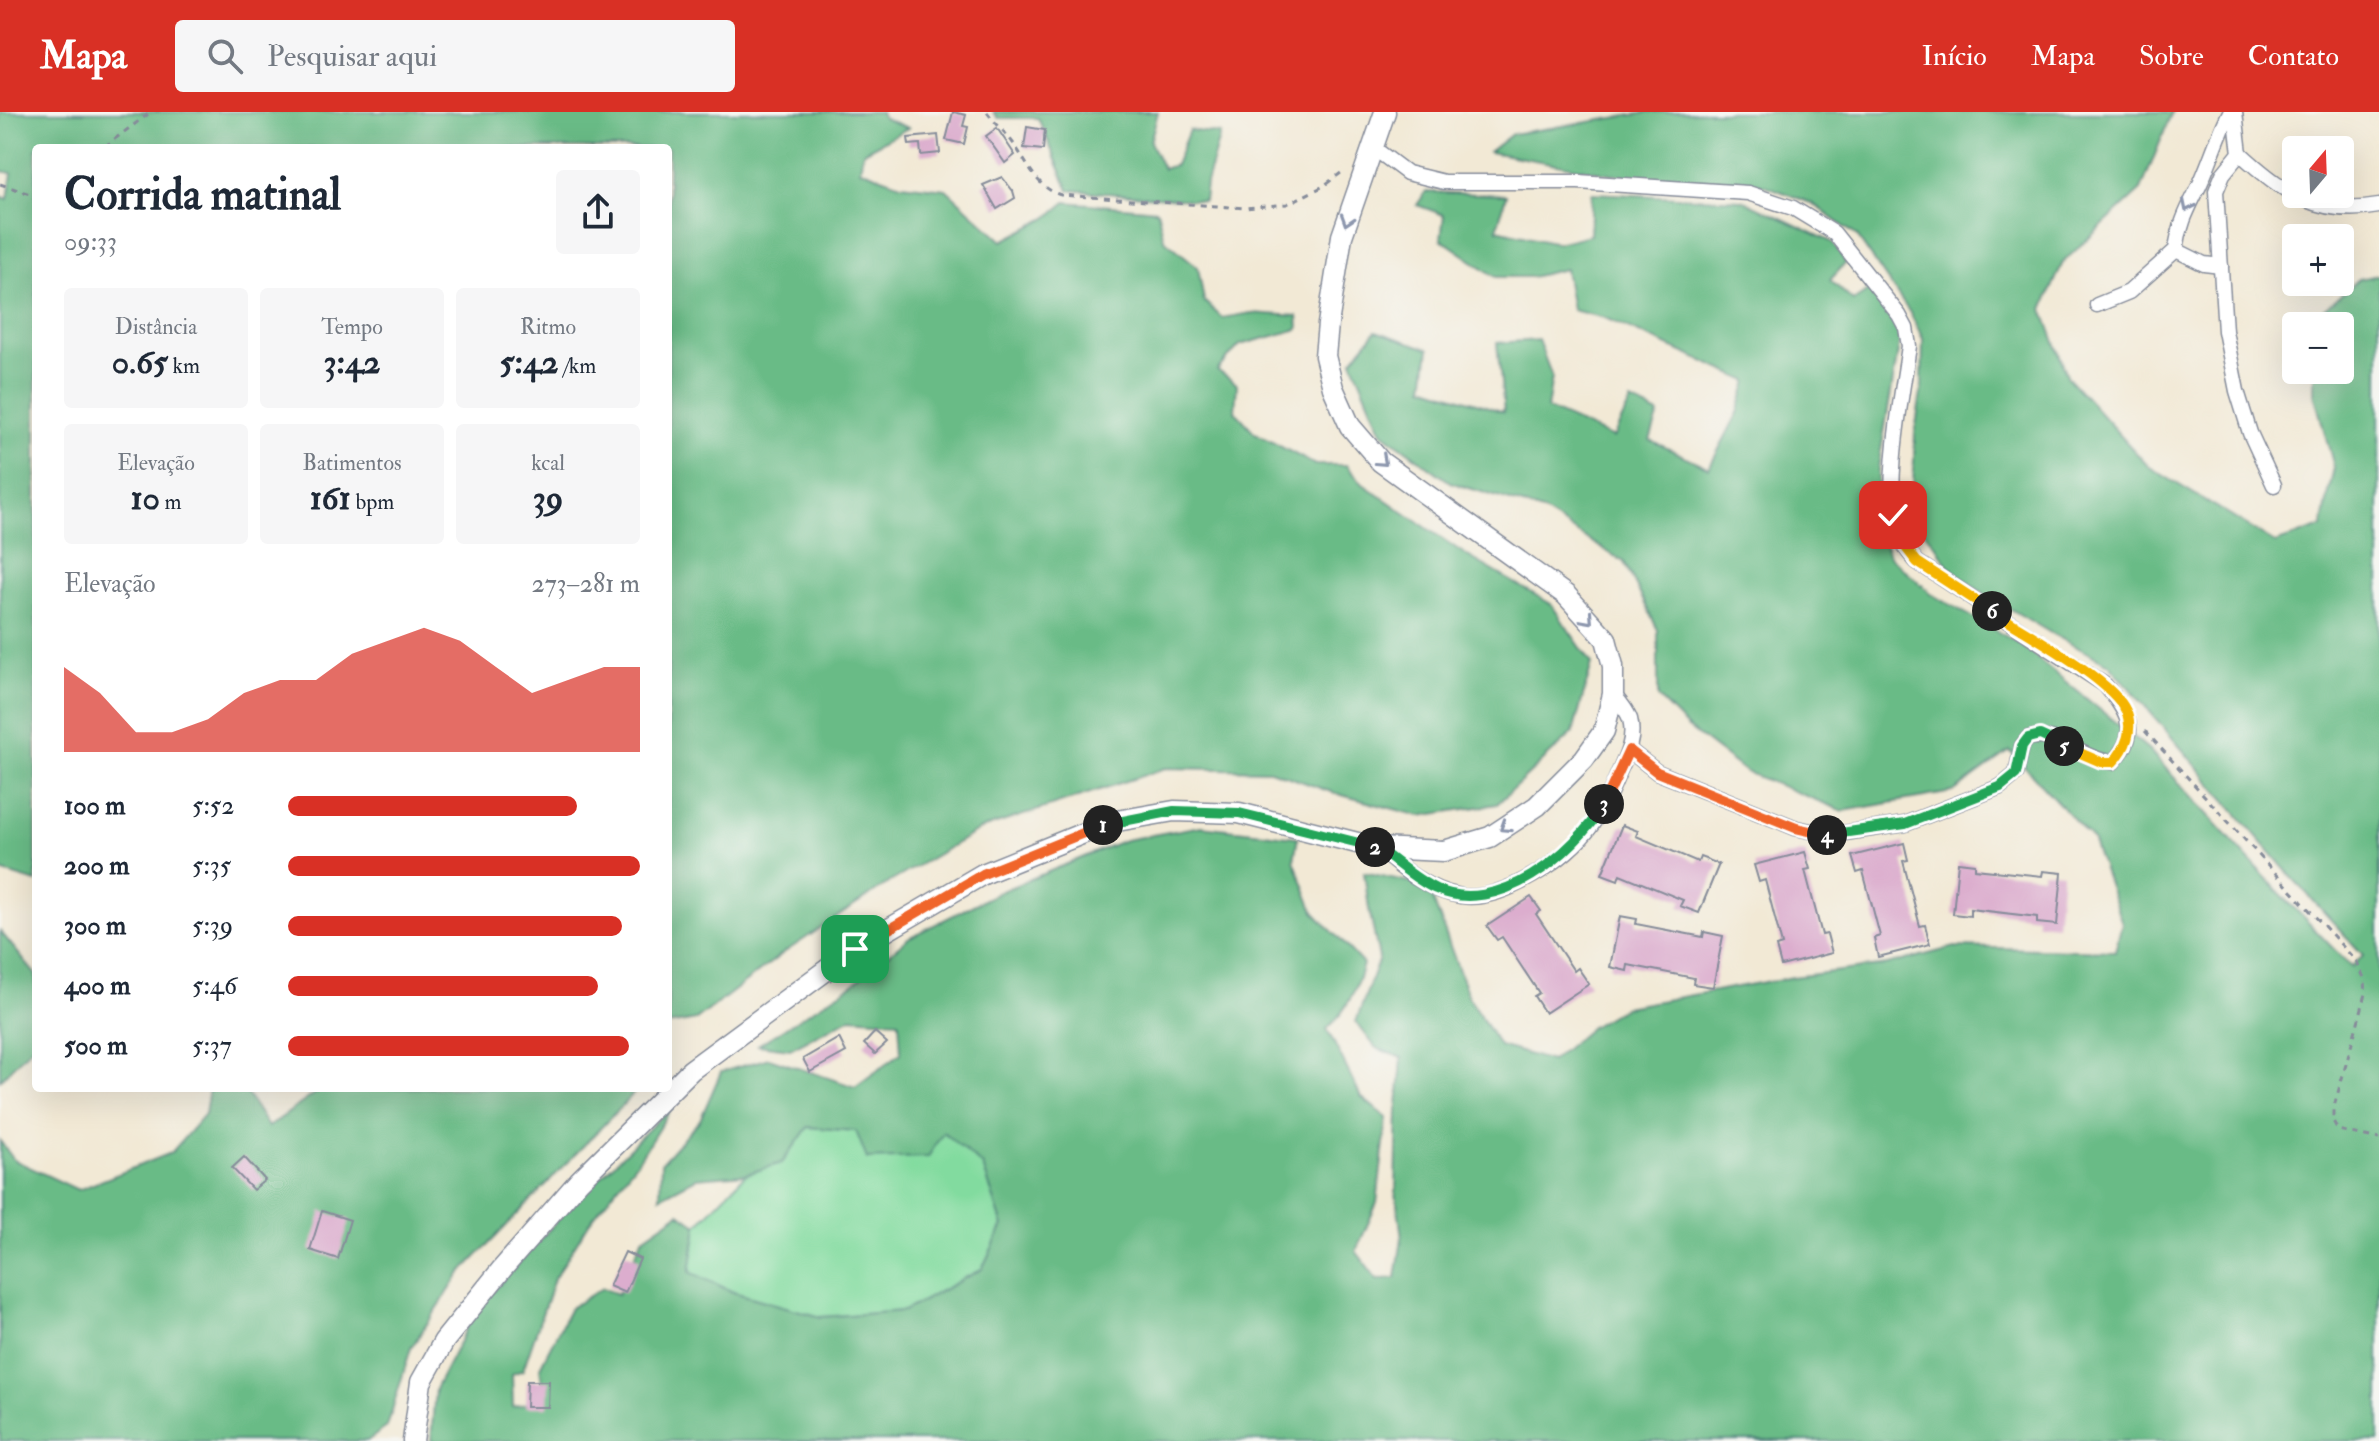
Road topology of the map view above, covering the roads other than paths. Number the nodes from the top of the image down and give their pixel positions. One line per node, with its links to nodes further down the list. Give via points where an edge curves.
1 (1385, 112): 3 (main road)
2 (2232, 112): 4 (street); 5 (street)
3 (1371, 146): 12 (main road, one-way to 12, via 1342,236 1332,294 1325,356 1333,388 1350,426 1381,462 1566,595 1606,639); 13 (street, via 1407,173 1444,182 1578,182 1748,193 1793,208 1834,233 1906,328 1909,346 1892,486 1900,540 1917,562 2105,685 2126,711 2130,732 2113,762 2101,762 2040,735 2028,738 2016,774 2000,787 1905,824 1831,835 1796,828 1657,772)
4 (2240, 153): 6 (street); 7 (street, via 2273,184 2312,204 2354,211)
5 (2207, 165): 6 (street); 8 (street, one-way to 8, via 2179,227)
6 (2223, 174): 9 (street, via 2216,191)
7 (2379, 206)
8 (2176, 250): 9 (street); 10 (street, via 2129,292)
9 (2221, 266): 11 (street, via 2225,331 2237,391)
10 (2097, 305)
11 (2274, 485)
12 (1613, 694): 13 (street, via 1629,717); 14 (main road, one-way to 14, via 1604,731 1584,759 1537,806 1490,837 1444,851)
13 (1629, 750): 14 (street, via 1590,828 1562,856 1522,881 1464,897 1437,890)
14 (1377, 848): 15 (main road, via 1239,813 1174,811 1111,822 983,874 855,949)
15 (672, 1089)
16 (669, 1092): 17 (main road, via 579,1181 444,1341 421,1382)
17 (413, 1441)

